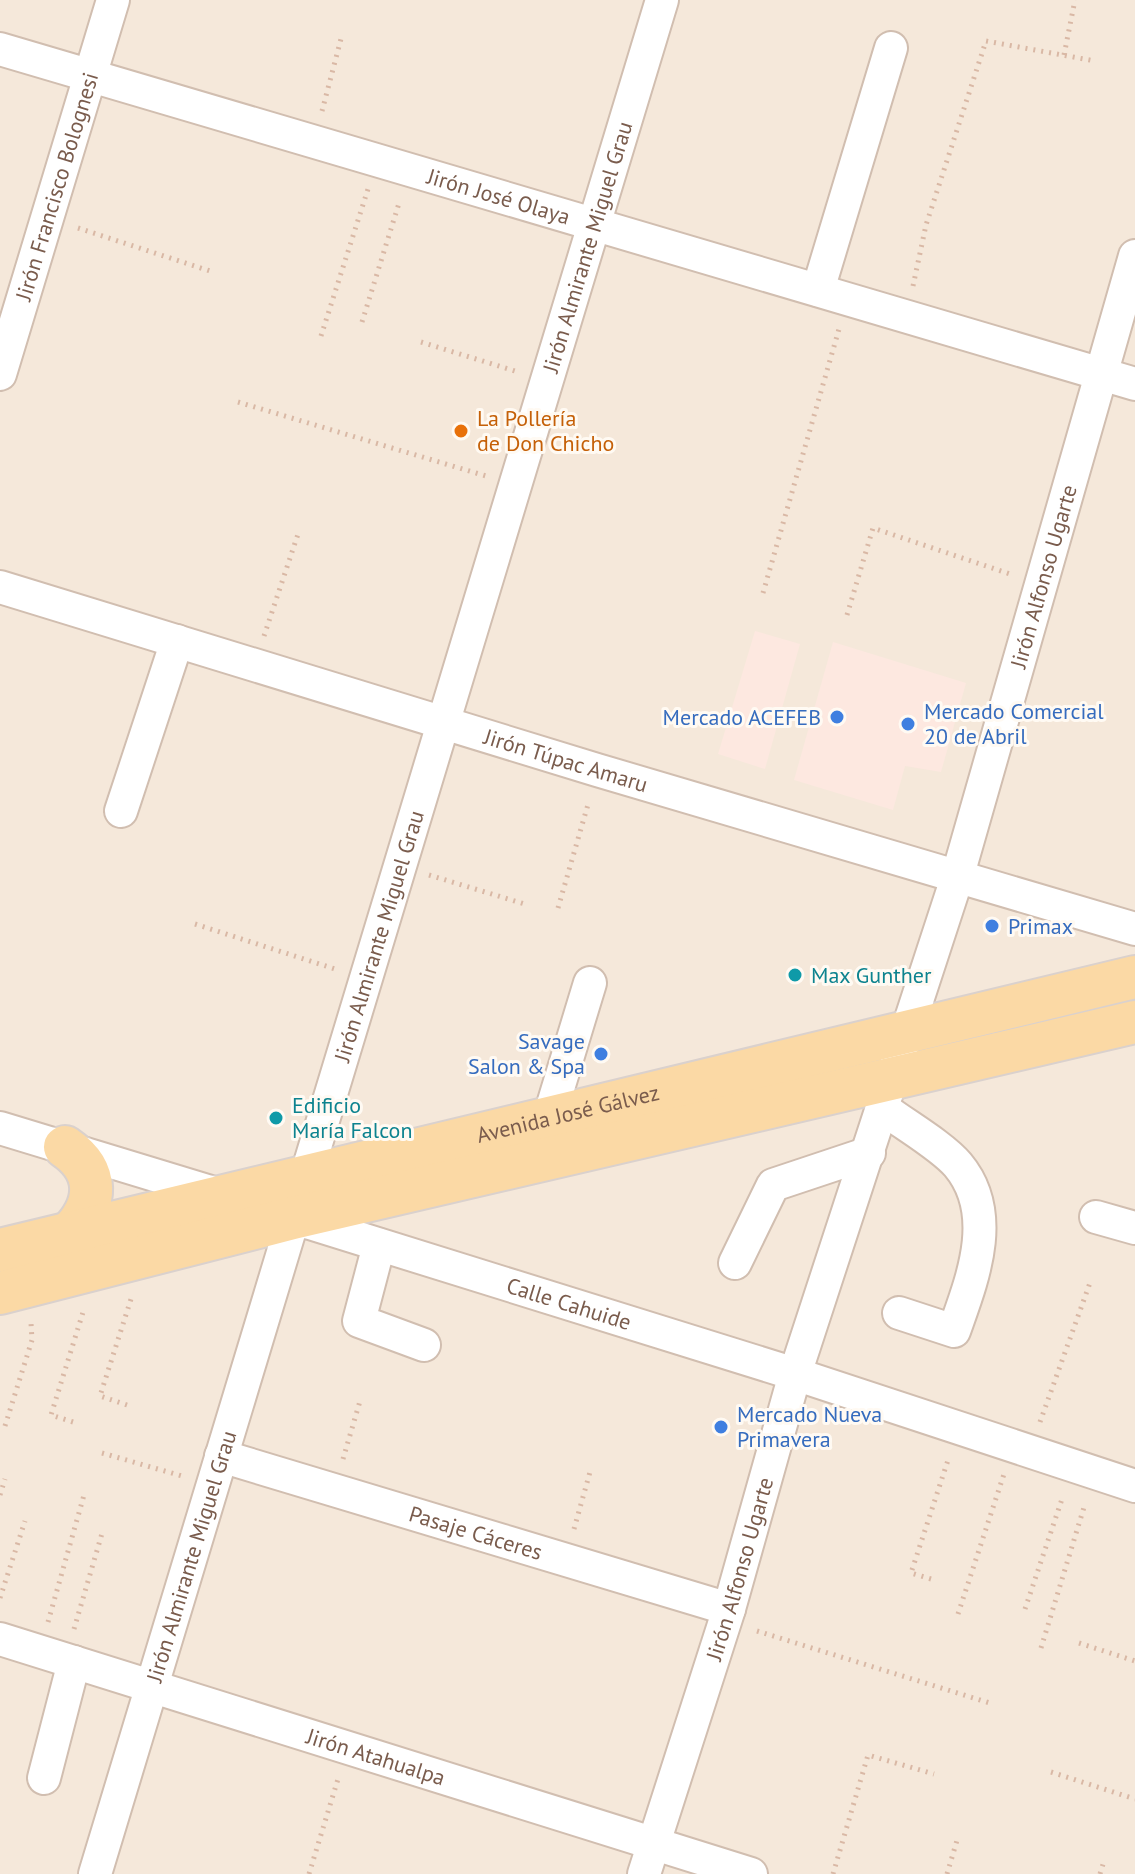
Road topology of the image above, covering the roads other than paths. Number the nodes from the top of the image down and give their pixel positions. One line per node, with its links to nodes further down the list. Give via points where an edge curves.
1 (113, 0): 5 (street, Jirón Francisco Bolognesi)
2 (662, 0): 6 (street, Jirón Almirante Miguel Grau)
3 (891, 48): 8 (street)
4 (0, 49): 5 (street, Jirón José Olaya)
5 (91, 76): 6 (street, Jirón José Olaya); 9 (street, Jirón Francisco Bolognesi)
6 (594, 224): 8 (street, Jirón José Olaya); 14 (street, Jirón Almirante Miguel Grau)
7 (1135, 256): 10 (street, Jirón Alfonso Ugarte)
8 (833, 295): 10 (street, Jirón José Olaya)
9 (0, 374)
10 (1100, 374): 11 (street, Jirón José Olaya); 16 (street, Jirón Alfonso Ugarte)
11 (1135, 384)
12 (0, 587): 13 (street, Jirón Túpac Amaru)
13 (177, 641): 14 (street, Jirón Túpac Amaru); 15 (street)
14 (443, 723): 16 (street, Jirón Túpac Amaru); 27 (street, Jirón Almirante Miguel Grau)
15 (121, 811)
16 (957, 878): 17 (street, Jirón Túpac Amaru); 21 (street, Jirón Alfonso Ugarte)
17 (1135, 929)
18 (1135, 977): 21 (main road, Avenida José Gálvez)
19 (590, 983): 23 (street)
20 (1135, 1022): 22 (main road, Avenida José Gálvez)
21 (907, 1032): 22 (street, Jirón Alfonso Ugarte); 23 (main road, Avenida José Gálvez)
22 (889, 1094): 26 (street, Jirón Alfonso Ugarte); 30 (main road, Avenida José Gálvez); 37 (street, via 958,1165 980,1227 978,1264 954,1331)
23 (549, 1118): 27 (main road, Avenida José Gálvez)
24 (0, 1128): 25 (street, Calle Cahuide)
25 (65, 1147): 28 (street, Calle Cahuide); 32 (main road, via 86,1165 91,1192 83,1219)
26 (869, 1153): 35 (street, via 773,1185); 39 (street, Jirón Alfonso Ugarte)
27 (305, 1176): 28 (main road, Avenida José Gálvez); 30 (street, Jirón Almirante Miguel Grau)
28 (224, 1196): 30 (street, Calle Cahuide); 32 (main road, Avenida José Gálvez)
29 (1096, 1217): 31 (street)
30 (293, 1218): 33 (street, Calle Cahuide); 36 (main road, Avenida José Gálvez); 40 (street, Jirón Almirante Miguel Grau)
31 (1135, 1228)
32 (70, 1233): 34 (main road, Avenida José Gálvez)
33 (379, 1245): 38 (street, via 359,1321); 39 (street, Calle Cahuide)
34 (0, 1250)
35 (735, 1263)
36 (15, 1289)
37 (899, 1313)
38 (424, 1345)
39 (795, 1374): 41 (street, Calle Cahuide); 42 (street, Jirón Alfonso Ugarte)
40 (217, 1470): 42 (street, Pasaje Cáceres, via 334,1490); 45 (street, Jirón Almirante Miguel Grau)
41 (1135, 1486)
42 (727, 1615): 47 (street, Jirón Alfonso Ugarte)
43 (0, 1639): 44 (street, Jirón Atahualpa)
44 (60, 1658): 45 (street, Jirón Atahualpa); 46 (street)
45 (152, 1687): 47 (street, Jirón Atahualpa); 48 (street, Jirón Almirante Miguel Grau)
46 (44, 1778)
47 (649, 1859): 49 (street, Jirón Atahualpa)
48 (95, 1874)
49 (751, 1874)

